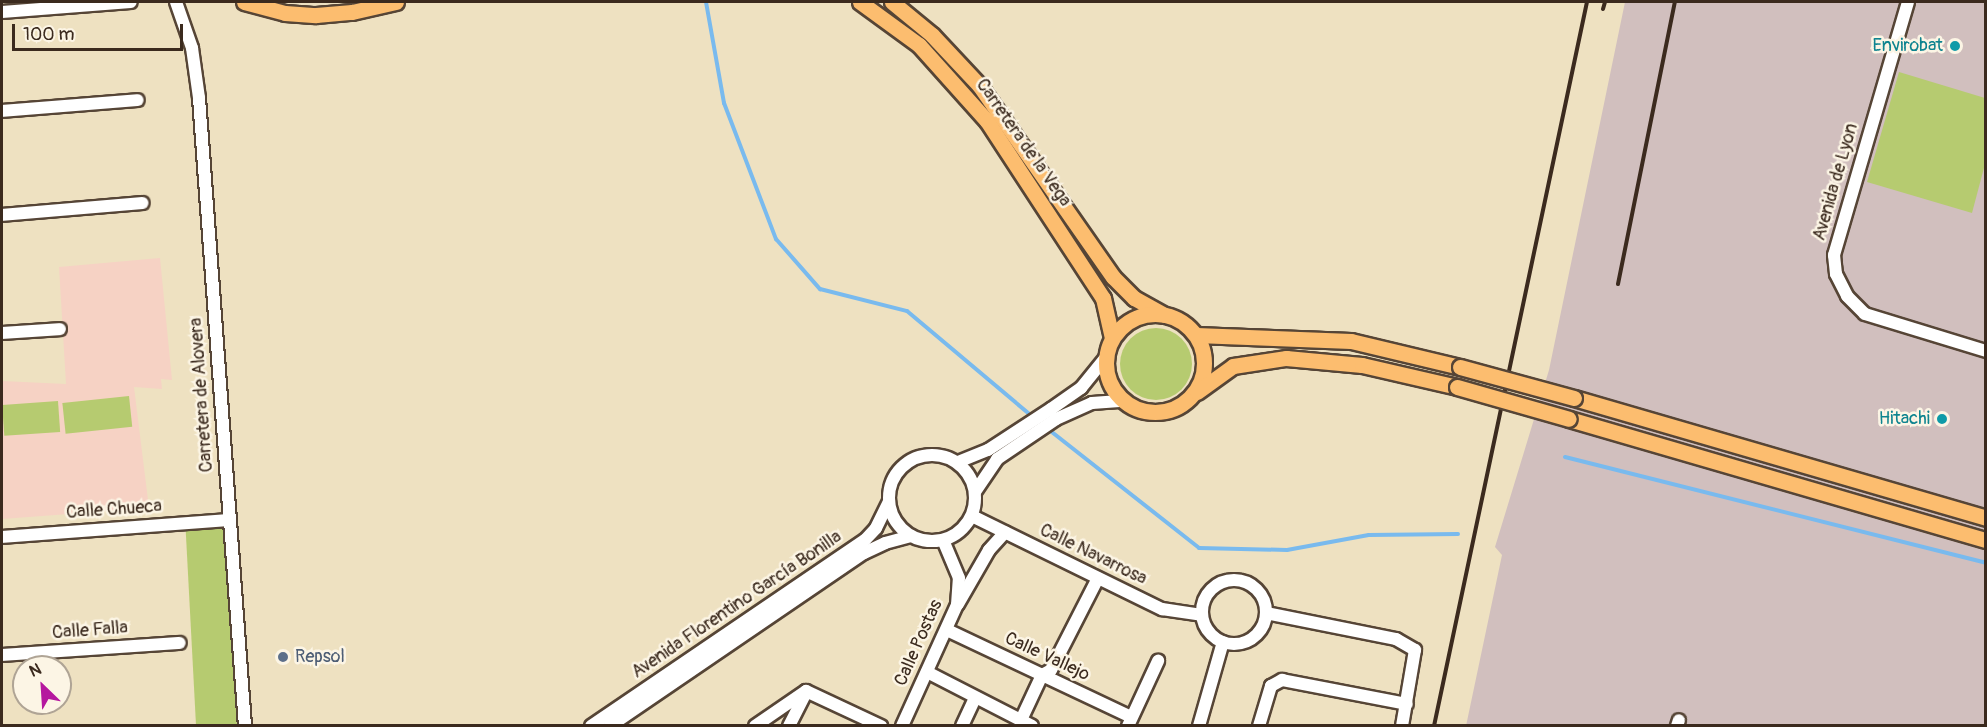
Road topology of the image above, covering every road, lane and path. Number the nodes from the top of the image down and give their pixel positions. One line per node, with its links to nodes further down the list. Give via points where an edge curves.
1 (131, 2): 8 (street)
2 (176, 2): 27 (street, Carretera de Alovera, via 194,61)
3 (244, 2): 4 (main road, via 285,13 316,15)
4 (396, 2)
5 (860, 2): 17 (main road, Carretera de la Vega, via 919,45 987,121 1102,298)
6 (892, 2): 13 (main road, Carretera de la Vega, via 932,34 979,86 1113,277 1134,298)
7 (1908, 2): 18 (street, Avenida de Lyon, via 1834,255 1836,274 1847,296 1865,314)
8 (2, 12)
9 (138, 100): 10 (street)
10 (2, 111)
11 (142, 203): 12 (street)
12 (2, 215)
13 (1165, 315): 16 (main road, via 1182,322); 17 (main road, via 1134,318)
14 (60, 329): 15 (street)
15 (2, 333)
16 (1196, 335): 20 (main road, via 1204,367); 26 (main road, bridge, via 1351,341 1574,398)
17 (1112, 338): 19 (main road)
18 (1986, 351)
19 (1105, 358): 21 (main road, via 1108,380); 22 (street, via 1090,378 1060,403 988,450)
20 (1191, 397): 21 (main road, via 1179,406 1150,413); 32 (main road, bridge, via 1233,366 1275,358 1362,365 1457,387)
21 (1123, 401): 23 (street, via 1092,403 1056,418 997,459)
22 (958, 462): 23 (street); 24 (street, via 933,454 906,464 890,488)
23 (975, 492): 25 (street)
24 (889, 501): 29 (street, via 893,516); 50 (street, Avenida Florentino García Bonilla, via 876,528 865,540)
25 (972, 516): 28 (street, Calle Navarrosa); 31 (street, via 963,529)
26 (1986, 518)
27 (229, 520): 30 (street, Calle Chueca); 49 (street, Carretera de Alovera)
28 (1005, 531): 33 (street, Calle Navarrosa); 34 (street, via 988,550)
29 (911, 536): 31 (street, via 929,542); 51 (street, Avenida Florentino García Bonilla, via 864,553)
30 (2, 537)
31 (943, 540): 34 (street, Calle Postas, via 959,578)
32 (1986, 540)
33 (1098, 578): 36 (street, Calle Navarrosa, via 1162,609); 43 (street, via 1052,670)
34 (957, 605): 37 (street, Calle Postas)
35 (1266, 613): 36 (street, via 1265,603 1253,585 1233,579 1222,582 1206,595); 39 (street, via 1264,623 1252,638); 46 (street, via 1406,642 1415,650)
36 (1202, 615): 39 (street, via 1209,632)
37 (947, 630): 42 (street, Calle Postas); 43 (street, Calle Vallejo)
38 (180, 642): 40 (street, Calle Falla)
39 (1223, 642): 57 (street)
40 (2, 656)
41 (1158, 661): 47 (street)
42 (927, 672): 45 (street); 55 (street, Calle Postas)
43 (1042, 675): 47 (street, Calle Vallejo); 48 (street)
44 (806, 691): 52 (street); 53 (street); 54 (street)
45 (975, 698): 48 (street); 56 (street)
46 (1407, 704): 58 (street, via 1282,680 1271,686); 59 (street)
47 (1130, 721)
48 (1027, 723)
49 (245, 726)
50 (591, 726)
51 (610, 726)
52 (755, 726)
53 (789, 726)
54 (881, 726)
55 (902, 726)
56 (962, 726)
57 (1199, 726)
58 (1259, 726)
59 (1402, 726)

